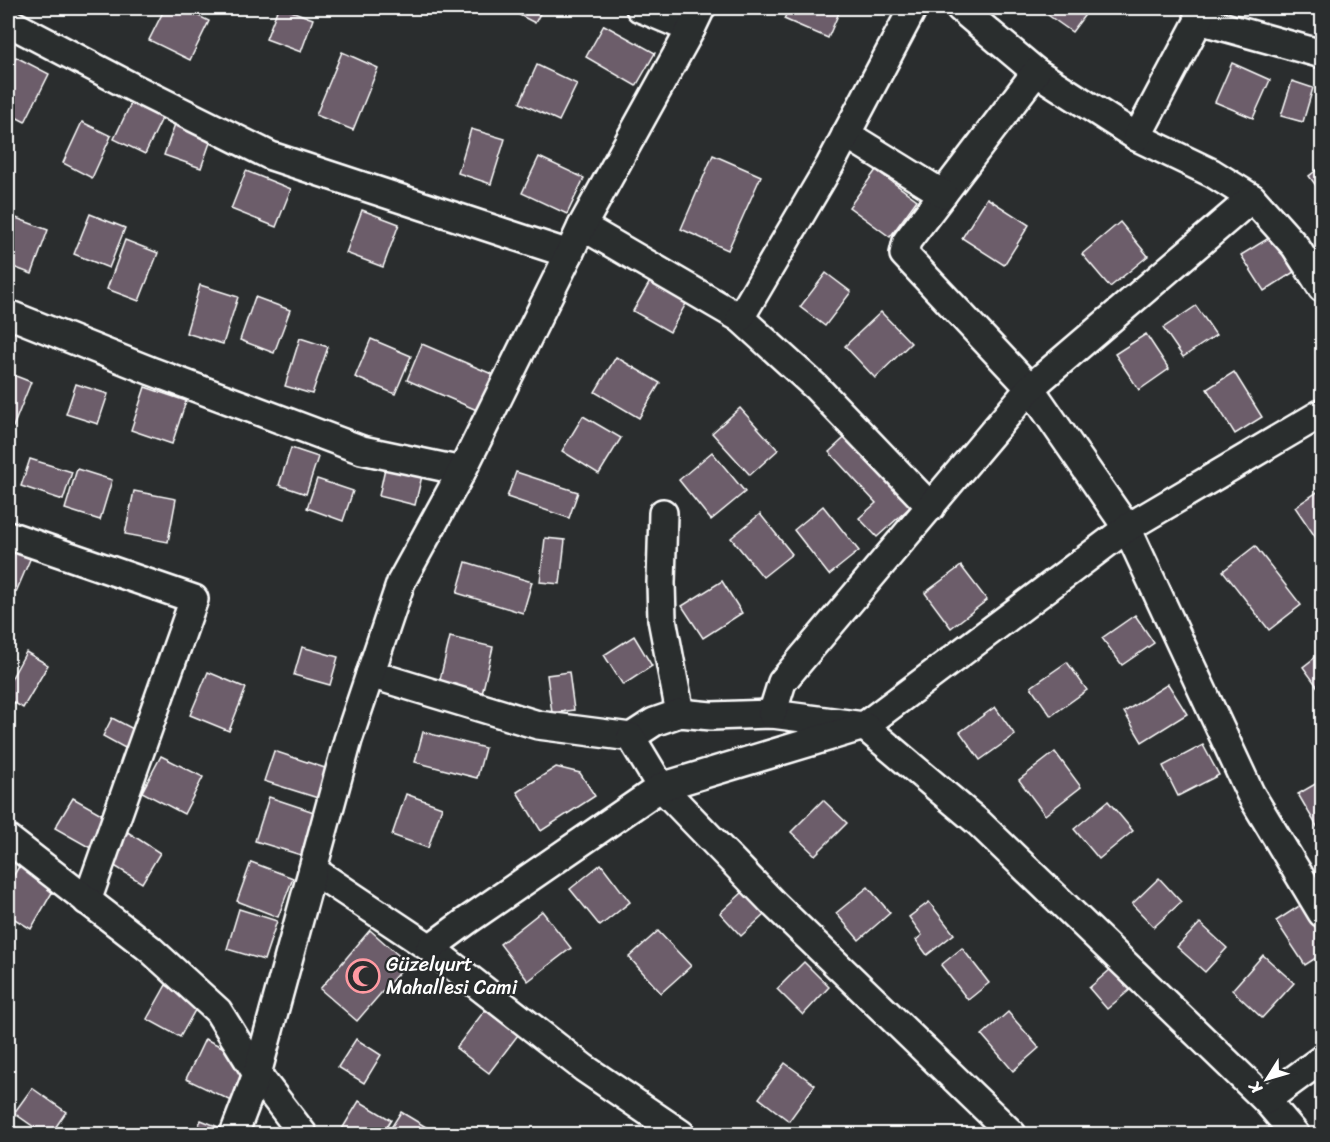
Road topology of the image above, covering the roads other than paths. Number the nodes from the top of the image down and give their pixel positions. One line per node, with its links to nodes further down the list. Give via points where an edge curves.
1 (640, 8): 5 (street)
2 (913, 8): 9 (street)
3 (960, 8): 8 (street)
4 (1198, 14): 7 (street); 10 (street)
5 (696, 18): 13 (street)
6 (8, 22): 14 (street, via 271,156)
7 (1323, 54)
8 (1036, 72): 10 (street); 11 (street)
9 (846, 134): 11 (street); 17 (street)
10 (1137, 137): 12 (street, via 1212,173)
11 (943, 194): 18 (street, via 908,241 904,254)
12 (1252, 198): 15 (street, via 1295,246); 18 (street)
13 (582, 226): 14 (street); 17 (street)
14 (569, 254): 20 (street)
15 (1323, 288)
16 (8, 314): 20 (street, via 362,450)
17 (740, 318): 21 (street, via 816,387)
18 (1030, 388): 21 (street); 23 (street)
19 (1323, 413): 23 (street)
20 (462, 471): 25 (street, via 401,582)
21 (931, 507): 27 (street, via 782,682)
22 (663, 513): 26 (street, via 662,619)
23 (1127, 528): 28 (street); 34 (street, via 1250,793)
24 (8, 535): 33 (street, via 194,599)
25 (370, 674): 29 (street, via 538,725); 32 (street)
26 (680, 713): 27 (street); 29 (street, via 654,722)
27 (772, 714): 28 (street)
28 (864, 726): 30 (street); 38 (street, via 979,823)
29 (631, 737): 30 (street)
30 (661, 787): 35 (street); 42 (street, via 775,905)
31 (8, 839): 33 (street)
32 (313, 870): 35 (street); 37 (street)
33 (87, 901): 37 (street, via 150,949 219,1011)
34 (1323, 913)
35 (430, 948): 41 (street, via 584,1068)
36 (1323, 1059): 38 (street)
37 (257, 1074): 39 (street); 40 (street)
38 (1266, 1100): 43 (street)
39 (234, 1134)
40 (303, 1134)
41 (681, 1134)
42 (1012, 1134)
43 (1295, 1134)

